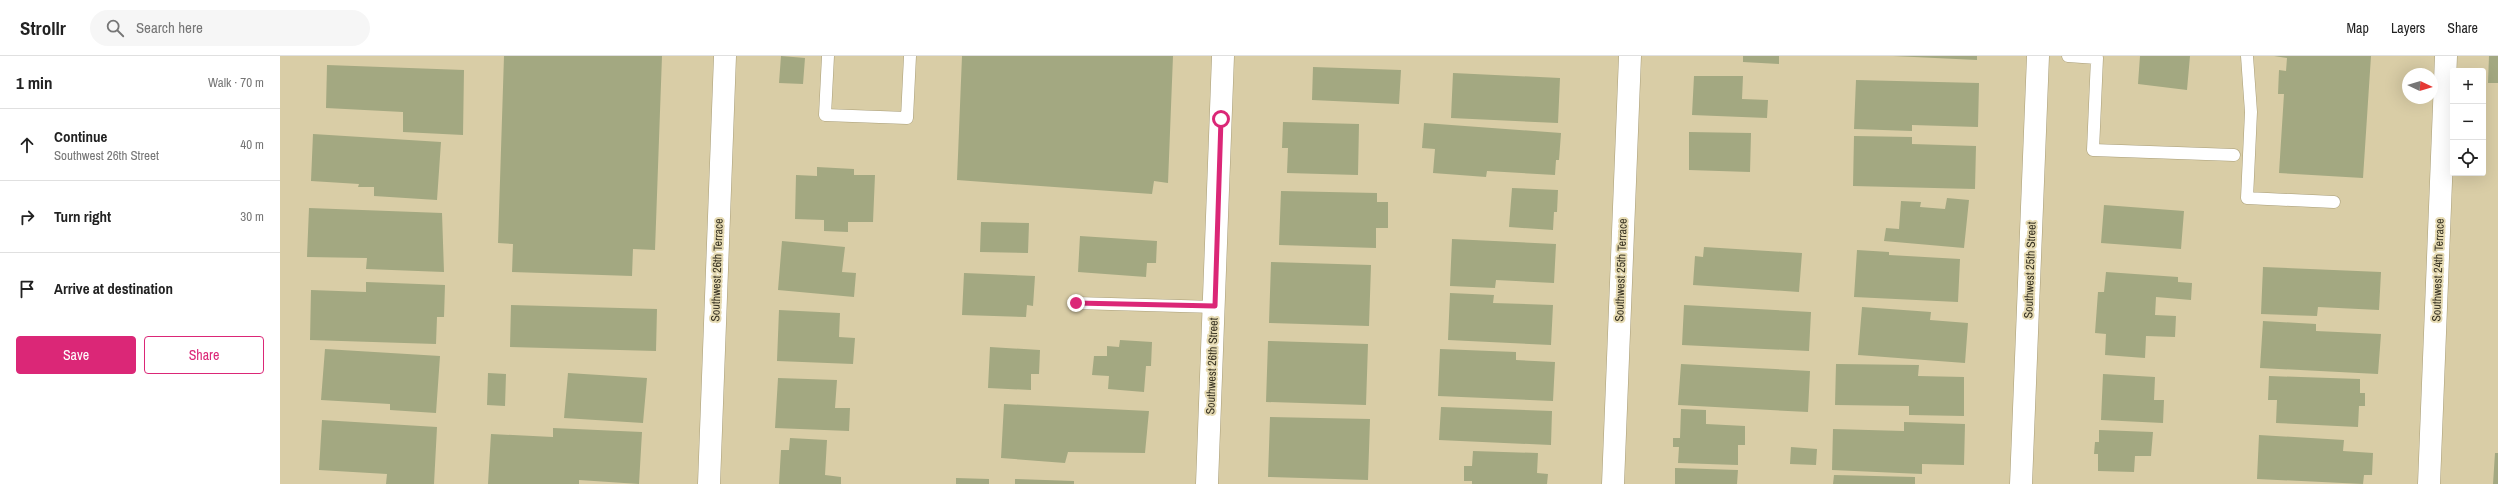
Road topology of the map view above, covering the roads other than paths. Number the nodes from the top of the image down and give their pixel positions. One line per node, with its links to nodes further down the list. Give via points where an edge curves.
1 (725, 56): 14 (street, Southwest 26th Terrace)
2 (828, 56): 3 (lane, via 825,115 907,118)
3 (910, 56)
4 (1223, 56): 13 (street, Southwest 26th Street)
5 (1630, 56): 16 (street, Southwest 25th Terrace)
6 (2038, 56): 17 (street, Southwest 25th Street)
7 (2068, 56): 10 (lane, via 2097,58 2093,150)
8 (2247, 56): 11 (lane, via 2250,68 2251,112 2247,198)
9 (2446, 56): 18 (street, Southwest 24th Terrace)
10 (2234, 155)
11 (2334, 202)
12 (1076, 303): 13 (lane)
13 (1215, 306): 15 (street, Southwest 26th Street)
14 (709, 484)
15 (1207, 484)
16 (1613, 484)
17 (2021, 484)
18 (2429, 484)

